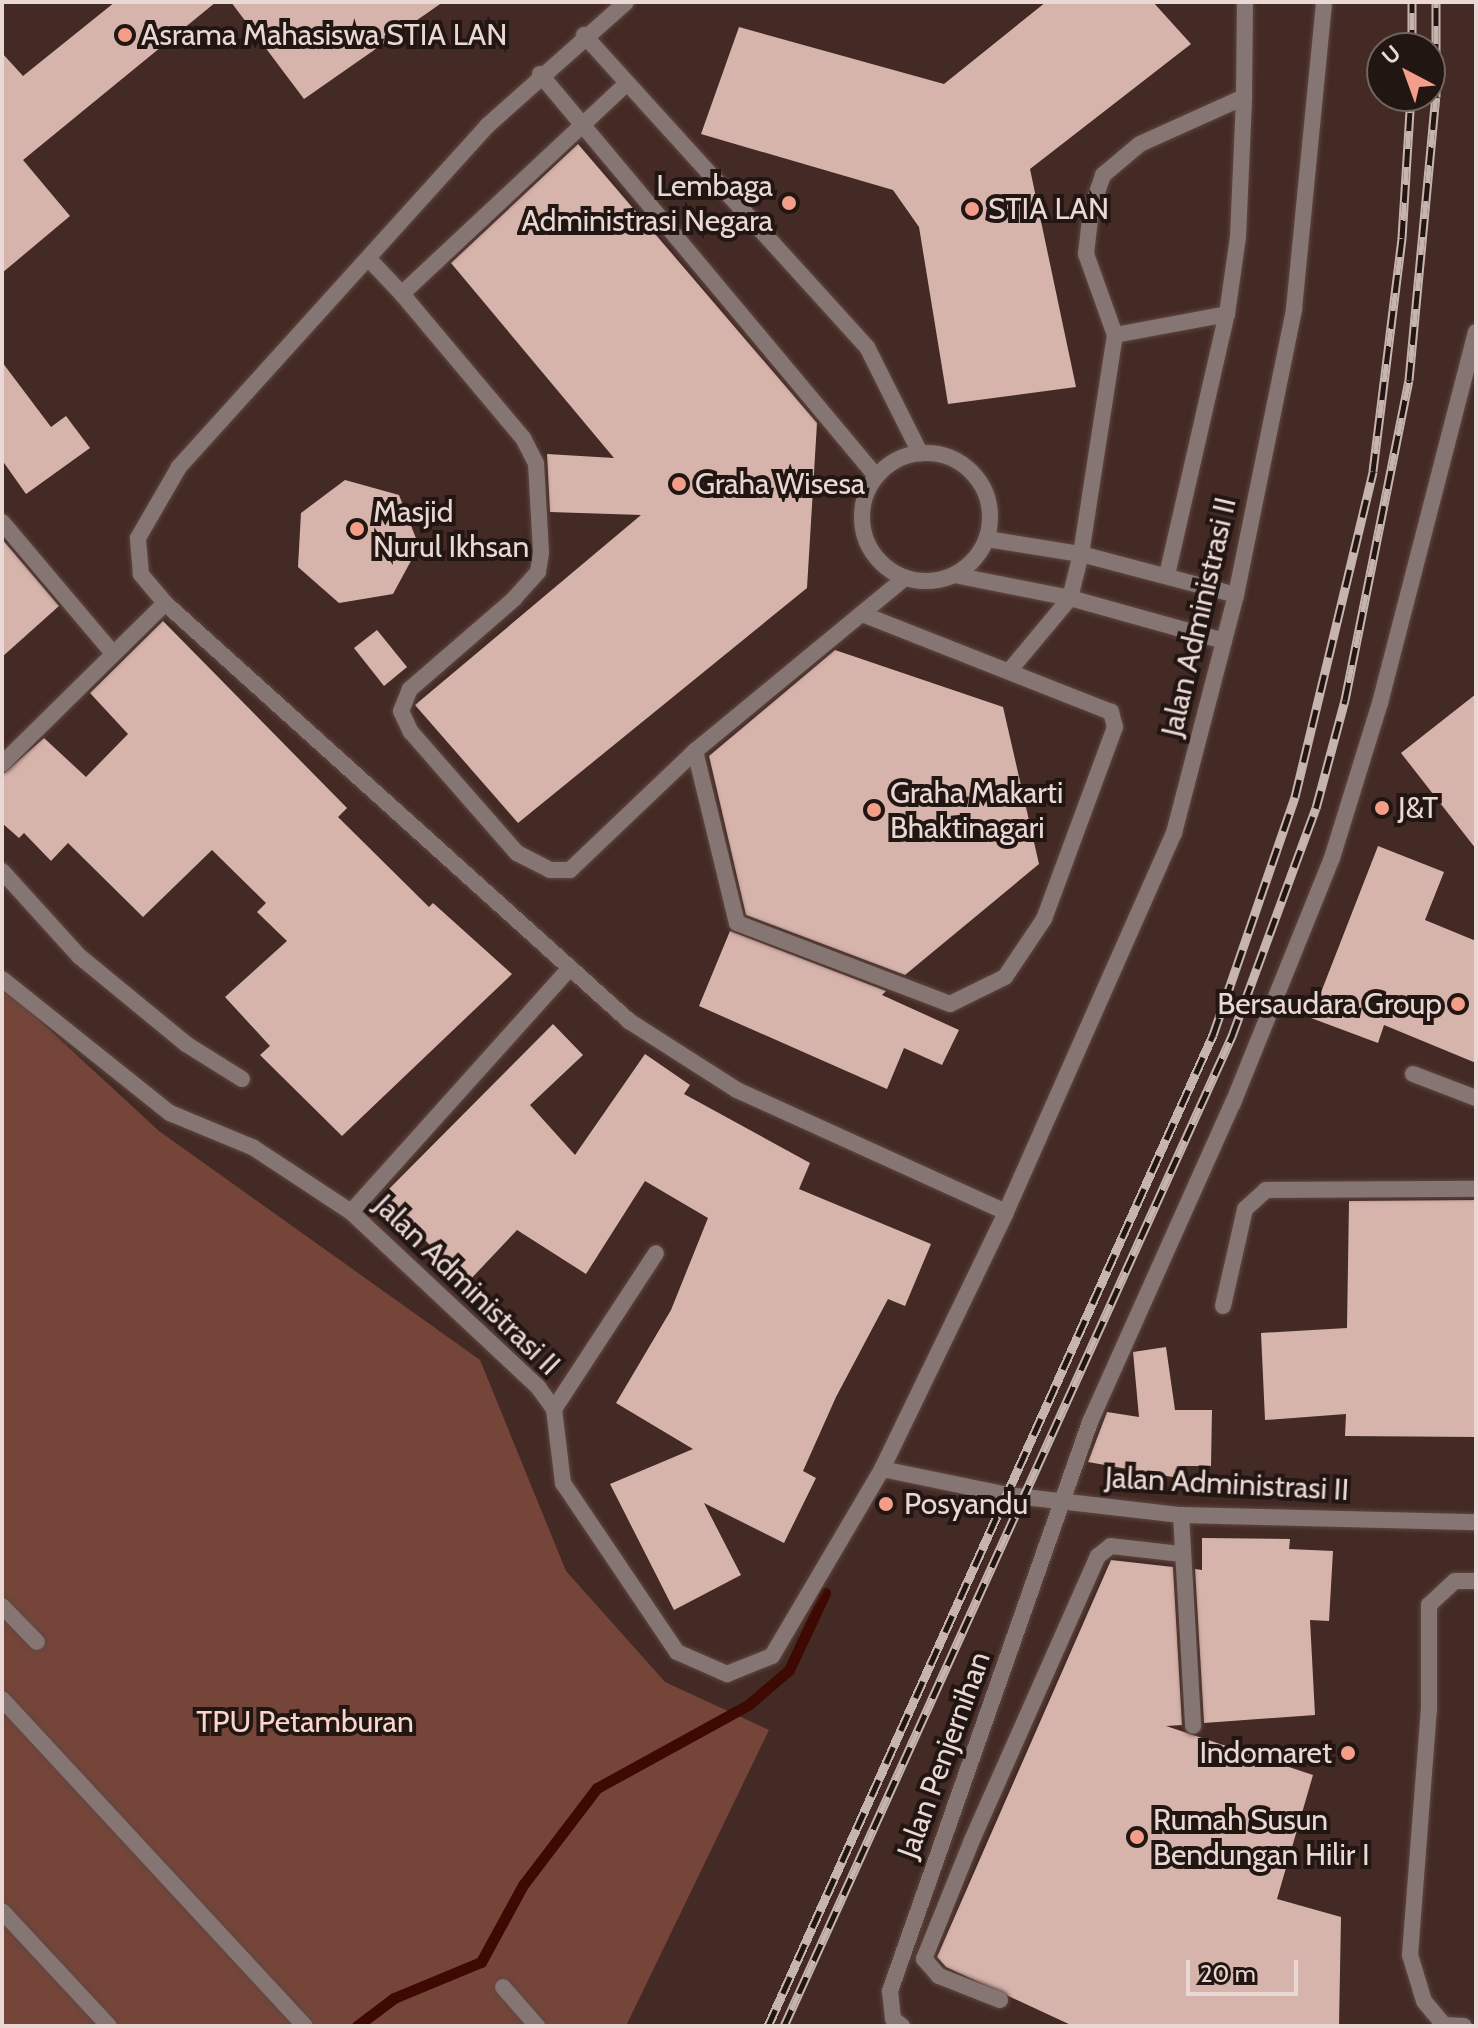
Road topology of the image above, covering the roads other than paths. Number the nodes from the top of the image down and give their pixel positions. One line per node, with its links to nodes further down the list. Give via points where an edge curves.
1 (626, 2): 4 (street)
2 (1245, 2): 7 (street)
3 (1324, 2): 22 (street, Jalan Administrasi II, via 1294,309)
4 (584, 35): 5 (street); 6 (street)
5 (540, 74): 8 (street); 9 (street)
6 (624, 86): 8 (street); 14 (street, via 867,347)
7 (1244, 97): 11 (street, via 1238,237); 13 (street, via 1140,144 1103,175 1086,254)
8 (583, 120): 10 (street); 15 (street)
9 (369, 259): 10 (street); 24 (street, via 179,467 138,538 141,574)
10 (402, 294): 29 (street, via 523,438 536,463 541,553 538,572 514,599 410,689 401,711 411,732 517,853 550,870 570,870)
11 (1227, 314): 13 (street); 20 (street)
12 (1476, 332): 44 (street, Jalan Penjernihan, via 1380,703 1332,858 1233,1103 1090,1422)
13 (1115, 335): 18 (street)
14 (920, 453): 15 (street, via 896,460); 17 (street, via 945,456 976,478 990,513)
15 (876, 476): 21 (street, via 864,498 861,523 868,547)
16 (2, 522): 27 (street)
17 (987, 539): 18 (street); 19 (street)
18 (1081, 554): 20 (street); 23 (street)
19 (954, 575): 21 (street); 23 (street)
20 (1167, 575): 22 (street)
21 (905, 578): 25 (street)
22 (1236, 595): 26 (street, Jalan Administrasi II)
23 (1070, 598): 26 (street); 28 (street)
24 (165, 603): 27 (street); 32 (street)
25 (862, 614): 28 (street); 29 (street)
26 (1224, 641): 39 (street, Jalan Administrasi II, via 1174,833)
27 (111, 651): 30 (street)
28 (1010, 670): 29 (street, via 1111,712 1115,727 1044,919 1005,977 950,1004 737,923)
29 (695, 751)
30 (2, 764)
31 (2, 871): 35 (street, via 79,956 186,1044)
32 (569, 969): 38 (street); 39 (street, via 629,1021 737,1090)
33 (2, 979): 38 (street, Jalan Administrasi II, via 170,1113 254,1148)
34 (1413, 1074): 36 (street)
35 (242, 1079)
36 (1476, 1098)
37 (1476, 1189): 41 (street, via 1266,1190 1245,1209)
38 (351, 1212): 42 (street, Jalan Administrasi II)
39 (1006, 1212): 43 (street, Jalan Administrasi II)
40 (656, 1253): 42 (street)
41 (1223, 1306)
42 (554, 1409): 43 (street, Jalan Administrasi II, via 563,1483 659,1632 677,1652 727,1674 772,1656)
43 (882, 1469): 44 (street, Jalan Administrasi II)
44 (1065, 1501): 45 (street, Jalan Administrasi II); 59 (street, Jalan Penjernihan, via 890,1991 893,2019)
45 (1181, 1515): 46 (street, Jalan Administrasi II); 47 (street)
46 (1476, 1522)
47 (1181, 1554): 52 (street); 55 (street, via 1111,1546 1098,1556 972,1840 924,1959 939,1976)
48 (1476, 1581): 60 (street, via 1455,1581 1429,1605 1429,1710 1410,1955 1424,2001 1444,2025)
49 (2, 1606): 50 (street)
50 (37, 1642)
51 (2, 1699): 57 (street)
52 (1193, 1726)
53 (2, 1911): 56 (street)
54 (503, 1987): 58 (street)
55 (1000, 2000)
56 (109, 2026)
57 (305, 2026)
58 (537, 2026)
59 (902, 2026)
60 (1464, 2026)

